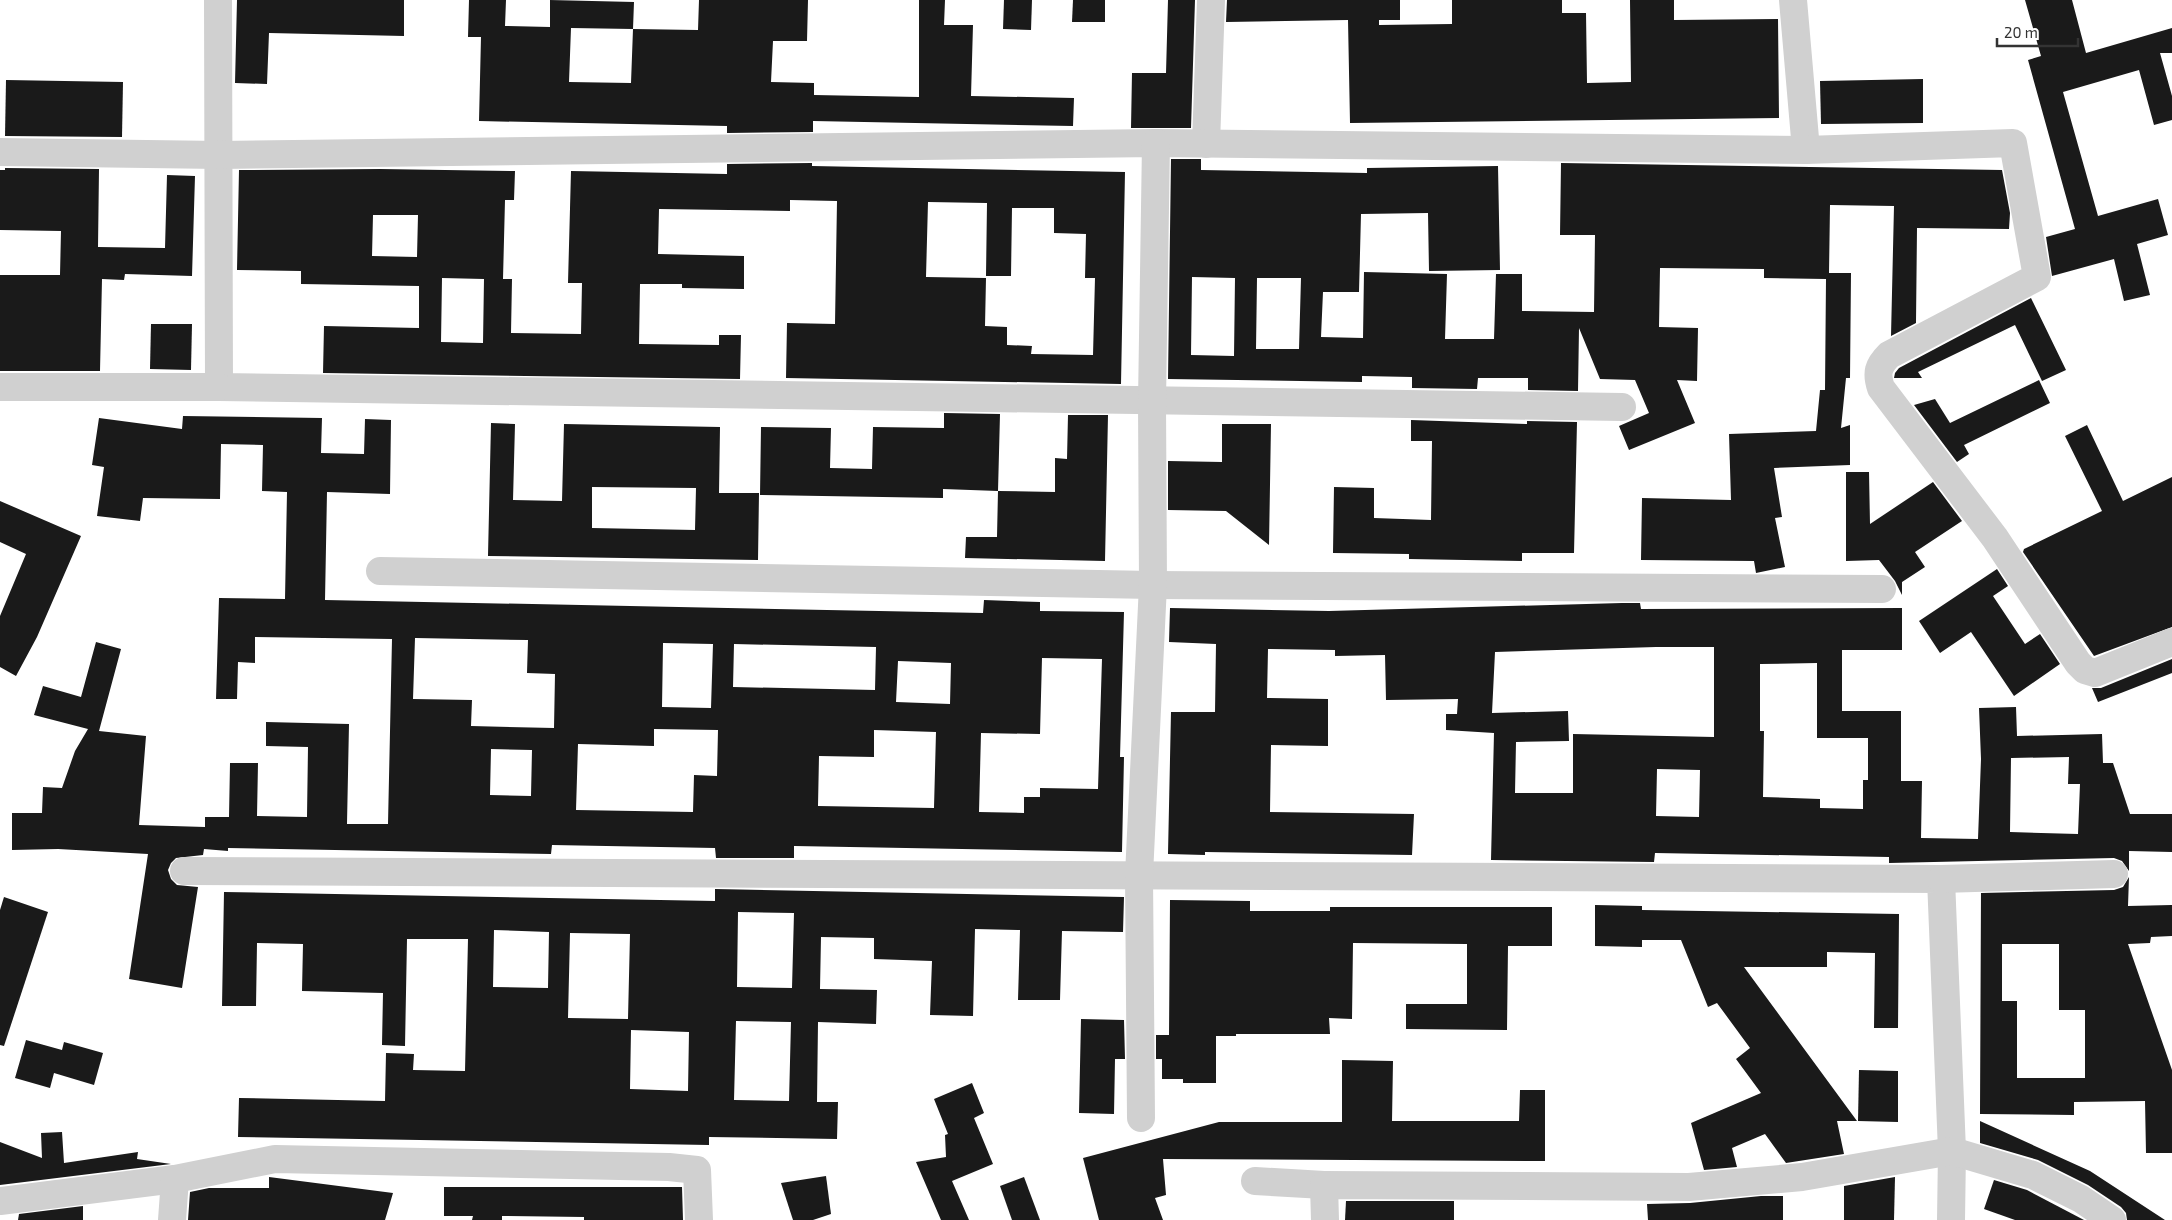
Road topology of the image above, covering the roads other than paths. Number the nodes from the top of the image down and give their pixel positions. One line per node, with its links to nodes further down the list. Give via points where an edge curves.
1 (218, 0): 8 (street)
2 (1211, 0): 5 (street)
3 (1792, 0): 6 (street)
4 (1156, 143): 5 (street); 8 (street); 11 (street)
5 (1206, 144): 6 (street)
6 (1806, 150): 16 (street, via 2013,144 2037,277 1889,355 1879,365 1881,388 1995,538 2078,664 2095,672)
7 (0, 152): 8 (street)
8 (220, 155): 9 (street)
9 (219, 386): 10 (street); 11 (street)
10 (0, 387)
11 (1152, 402): 12 (street); 14 (street)
12 (1622, 407)
13 (380, 571): 14 (street)
14 (1153, 585): 15 (street); 19 (street)
15 (1882, 589)
16 (2172, 642)
17 (184, 871): 19 (street)
18 (2114, 874): 20 (street)
19 (1139, 875): 20 (street); 21 (street)
20 (1941, 879): 22 (street)
21 (1141, 1118)
22 (1952, 1151): 25 (street, via 1802,1177 1688,1187); 30 (street); 31 (street, via 2033,1175 2081,1199)
23 (176, 1179): 26 (street); 27 (street); 28 (street, via 275,1159 669,1167 697,1170)
24 (1255, 1181): 25 (street)
25 (1324, 1185): 29 (street)
26 (0, 1201)
27 (172, 1220)
28 (699, 1220)
29 (1325, 1220)
30 (1951, 1220)
31 (2112, 1220)

